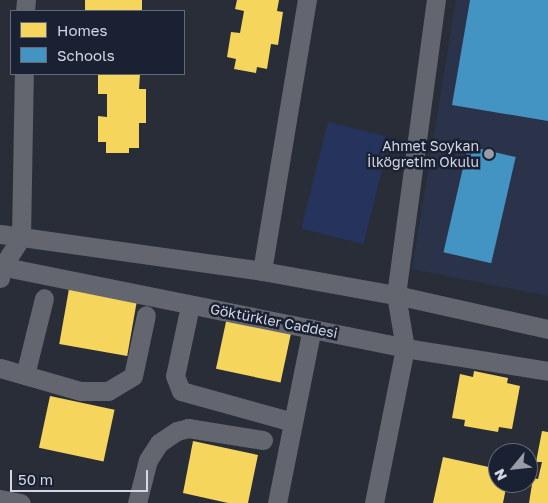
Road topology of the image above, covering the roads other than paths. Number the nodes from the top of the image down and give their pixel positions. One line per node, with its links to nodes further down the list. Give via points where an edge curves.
1 (307, 0): 7 (street)
2 (436, 0): 8 (street)
3 (24, 75): 5 (street)
4 (0, 234): 5 (street)
5 (21, 238): 6 (street); 7 (street)
6 (1, 269): 12 (street, Göktürkler Caddesi)
7 (262, 271): 8 (street)
8 (396, 295): 13 (street); 14 (street)
9 (44, 298): 17 (street)
10 (146, 315): 17 (street, via 133,376 118,388 90,392)
11 (188, 315): 18 (street, via 175,376 181,391)
12 (312, 328): 14 (street, Göktürkler Caddesi); 18 (street)
13 (548, 329)
14 (405, 348): 16 (street, Göktürkler Caddesi); 24 (street)
15 (0, 368): 17 (street)
16 (548, 371)
17 (26, 375)
18 (293, 422): 23 (street)
19 (262, 440): 22 (street, via 188,428 177,431 159,443 148,460)
20 (0, 499): 21 (street)
21 (21, 503)
22 (138, 503)
23 (277, 503)
24 (374, 503)

